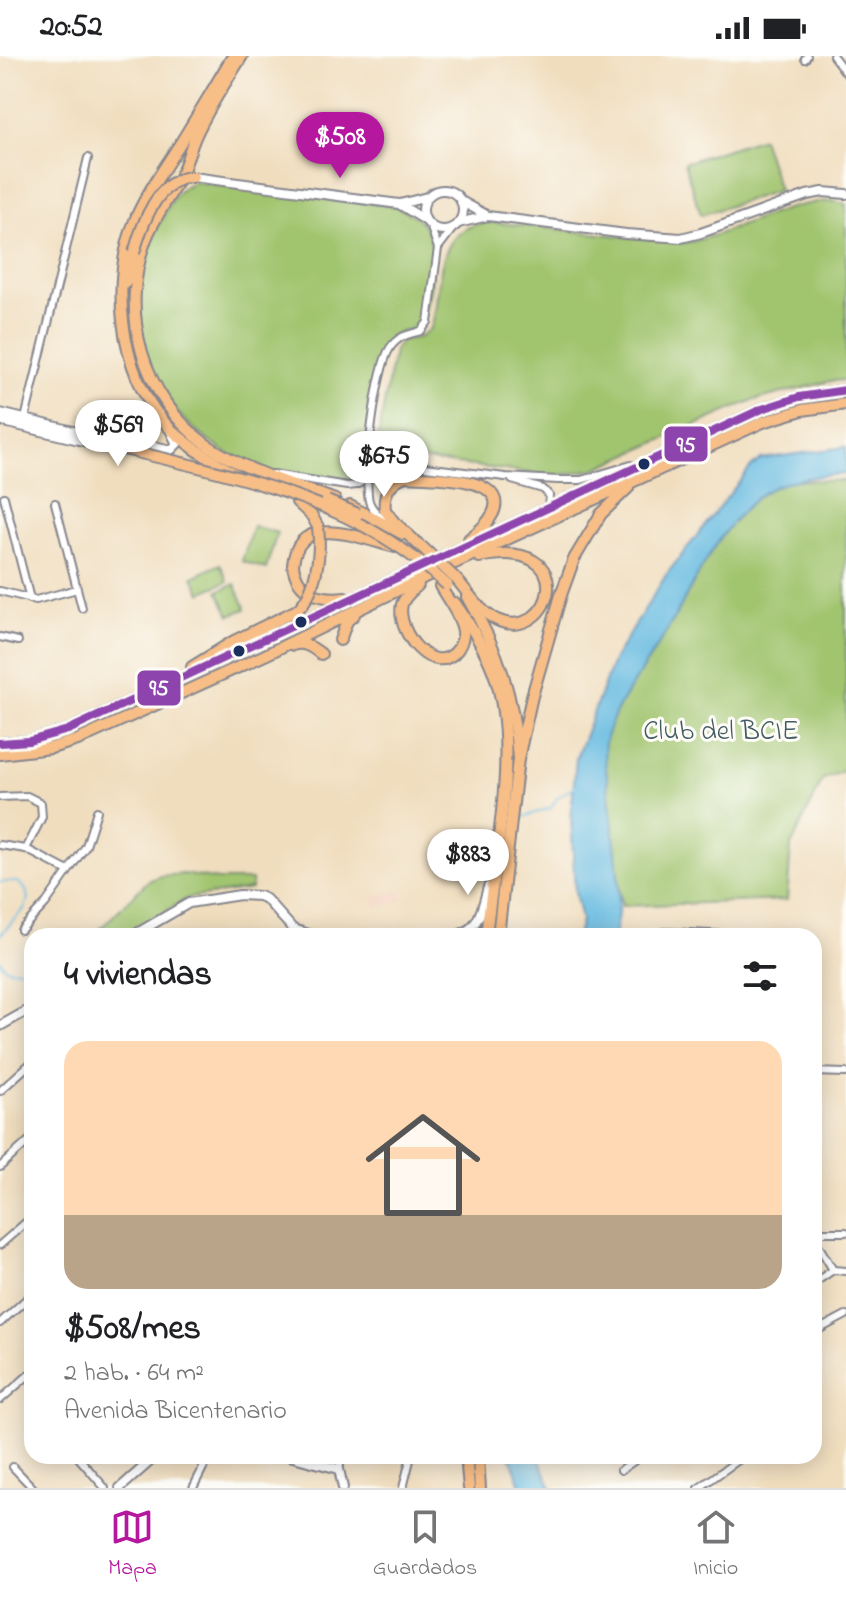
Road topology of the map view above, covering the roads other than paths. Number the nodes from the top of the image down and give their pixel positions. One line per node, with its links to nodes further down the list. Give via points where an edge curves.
1 (833, 56): 3 (street)
2 (237, 57): 5 (main road); 6 (main road)
3 (846, 73)
4 (88, 158): 24 (street)
5 (165, 168): 6 (main road, via 170,177); 8 (main road)
6 (180, 175): 10 (main road)
7 (193, 177): 13 (street); 18 (main road, bridge, via 176,179 162,193)
8 (154, 187): 10 (main road, via 165,186); 20 (main road, via 131,233)
9 (846, 194): 14 (street, via 807,195 681,238)
10 (170, 195): 19 (main road, via 145,241)
11 (427, 197): 12 (street, via 446,191); 13 (street); 15 (street, via 423,208)
12 (460, 201): 14 (street); 16 (street, via 462,214)
13 (399, 204): 15 (street)
14 (488, 216): 16 (street)
15 (428, 222): 16 (street, via 442,230); 17 (street)
16 (456, 225): 17 (street)
17 (438, 248): 30 (street, via 428,322 421,331 397,339 386,354)
18 (134, 256): 19 (main road); 20 (main road)
19 (136, 290): 31 (main road, via 139,348 156,388 196,436)
20 (122, 295): 26 (main road, via 130,357)
21 (846, 390): 29 (main road, via 784,401)
22 (846, 404): 35 (main road, via 763,422)
23 (0, 413): 24 (street)
24 (25, 419): 27 (street)
25 (0, 421): 27 (street)
26 (164, 422): 27 (street, via 177,442 173,450 115,437); 34 (main road)
27 (98, 440): 28 (main road); 34 (street, via 113,450)
28 (115, 444): 40 (main road, bridge, via 272,480); 44 (main road, bridge, via 240,476 310,501 367,526)
29 (658, 457): 32 (street, via 581,480); 39 (main road)
30 (369, 460): 32 (street); 33 (street)
31 (257, 471): 33 (street, via 347,486); 40 (main road)
32 (505, 477): 39 (street, via 545,490)
33 (367, 479): 40 (street, via 370,504)
34 (245, 480): 37 (main road)
35 (637, 481): 43 (main road); 59 (main road, via 601,514 574,559)
36 (4, 497): 48 (street)
37 (297, 502): 42 (main road, via 365,529); 56 (main road, bridge, via 312,516 320,540 308,598 291,615 244,636)
38 (55, 503): 45 (street)
39 (545, 510): 43 (main road)
40 (385, 523): 41 (main road)
41 (420, 545): 43 (main road, via 385,510 385,495 393,483 406,476 479,485 492,498 493,516); 44 (main road, bridge)
42 (400, 551): 44 (main road, bridge); 47 (main road, via 328,531 300,543 293,565 301,586 321,598)
43 (455, 556): 44 (main road); 44 (main road, via 525,555 541,567 547,599 534,617 505,623); 47 (main road)
44 (445, 581): 44 (main road, via 463,631 454,653 440,659 418,650 401,614 408,594); 50 (main road); 59 (main road, via 485,627 509,687); 65 (main road, via 477,628 502,713 506,747)
45 (77, 589): 48 (street); 49 (street)
46 (0, 591): 48 (street)
47 (355, 595): 56 (main road)
48 (30, 599)
49 (82, 608)
50 (361, 610): 52 (main road, via 347,621); 55 (main road)
51 (0, 637): 53 (street)
52 (340, 640)
53 (18, 641)
54 (321, 654): 55 (main road, via 300,643)
55 (265, 655): 58 (main road, via 78,740)
56 (183, 677): 57 (main road, via 68,730)
57 (0, 743)
58 (0, 754)
59 (518, 759): 70 (main road)
60 (0, 797): 63 (street, via 27,796 41,803 42,817)
61 (97, 811): 64 (street, via 86,846)
62 (0, 845): 63 (street)
63 (26, 849): 64 (street)
64 (68, 871): 71 (street)
65 (492, 874): 68 (street); 69 (main road)
66 (146, 928): 67 (street, via 189,903 240,895 266,899)
67 (292, 928)
68 (472, 928)
69 (487, 928)
70 (499, 928)
71 (21, 930)
72 (24, 1012): 73 (street)
73 (0, 1025)
74 (24, 1069): 77 (street)
75 (822, 1072): 76 (street)
76 (846, 1073)
77 (0, 1091)
78 (24, 1145): 79 (street)
79 (0, 1167)
80 (24, 1224): 83 (street)
81 (846, 1232): 82 (street)
82 (822, 1234)
83 (0, 1245)
84 (822, 1250): 85 (street)
85 (833, 1270): 86 (street); 87 (street)
86 (846, 1271)
87 (822, 1278)
88 (24, 1301): 90 (street)
89 (846, 1316): 91 (street)
90 (0, 1323)
91 (822, 1328)
92 (24, 1379): 93 (street)
93 (0, 1400)
94 (84, 1464): 108 (street)
95 (146, 1464): 109 (street)
96 (205, 1464): 110 (street)
97 (320, 1464): 105 (street)
98 (340, 1464): 105 (street)
99 (409, 1464): 112 (street)
100 (467, 1464): 113 (main road)
101 (478, 1464): 114 (main road)
102 (630, 1464): 106 (street)
103 (733, 1464): 115 (street)
104 (13, 1467): 107 (street)
105 (339, 1469): 111 (street)
106 (621, 1470)
107 (33, 1488)
108 (105, 1488)
109 (120, 1488)
110 (193, 1488)
111 (343, 1488)
112 (403, 1488)
113 (469, 1488)
114 (480, 1488)
115 (699, 1488)

